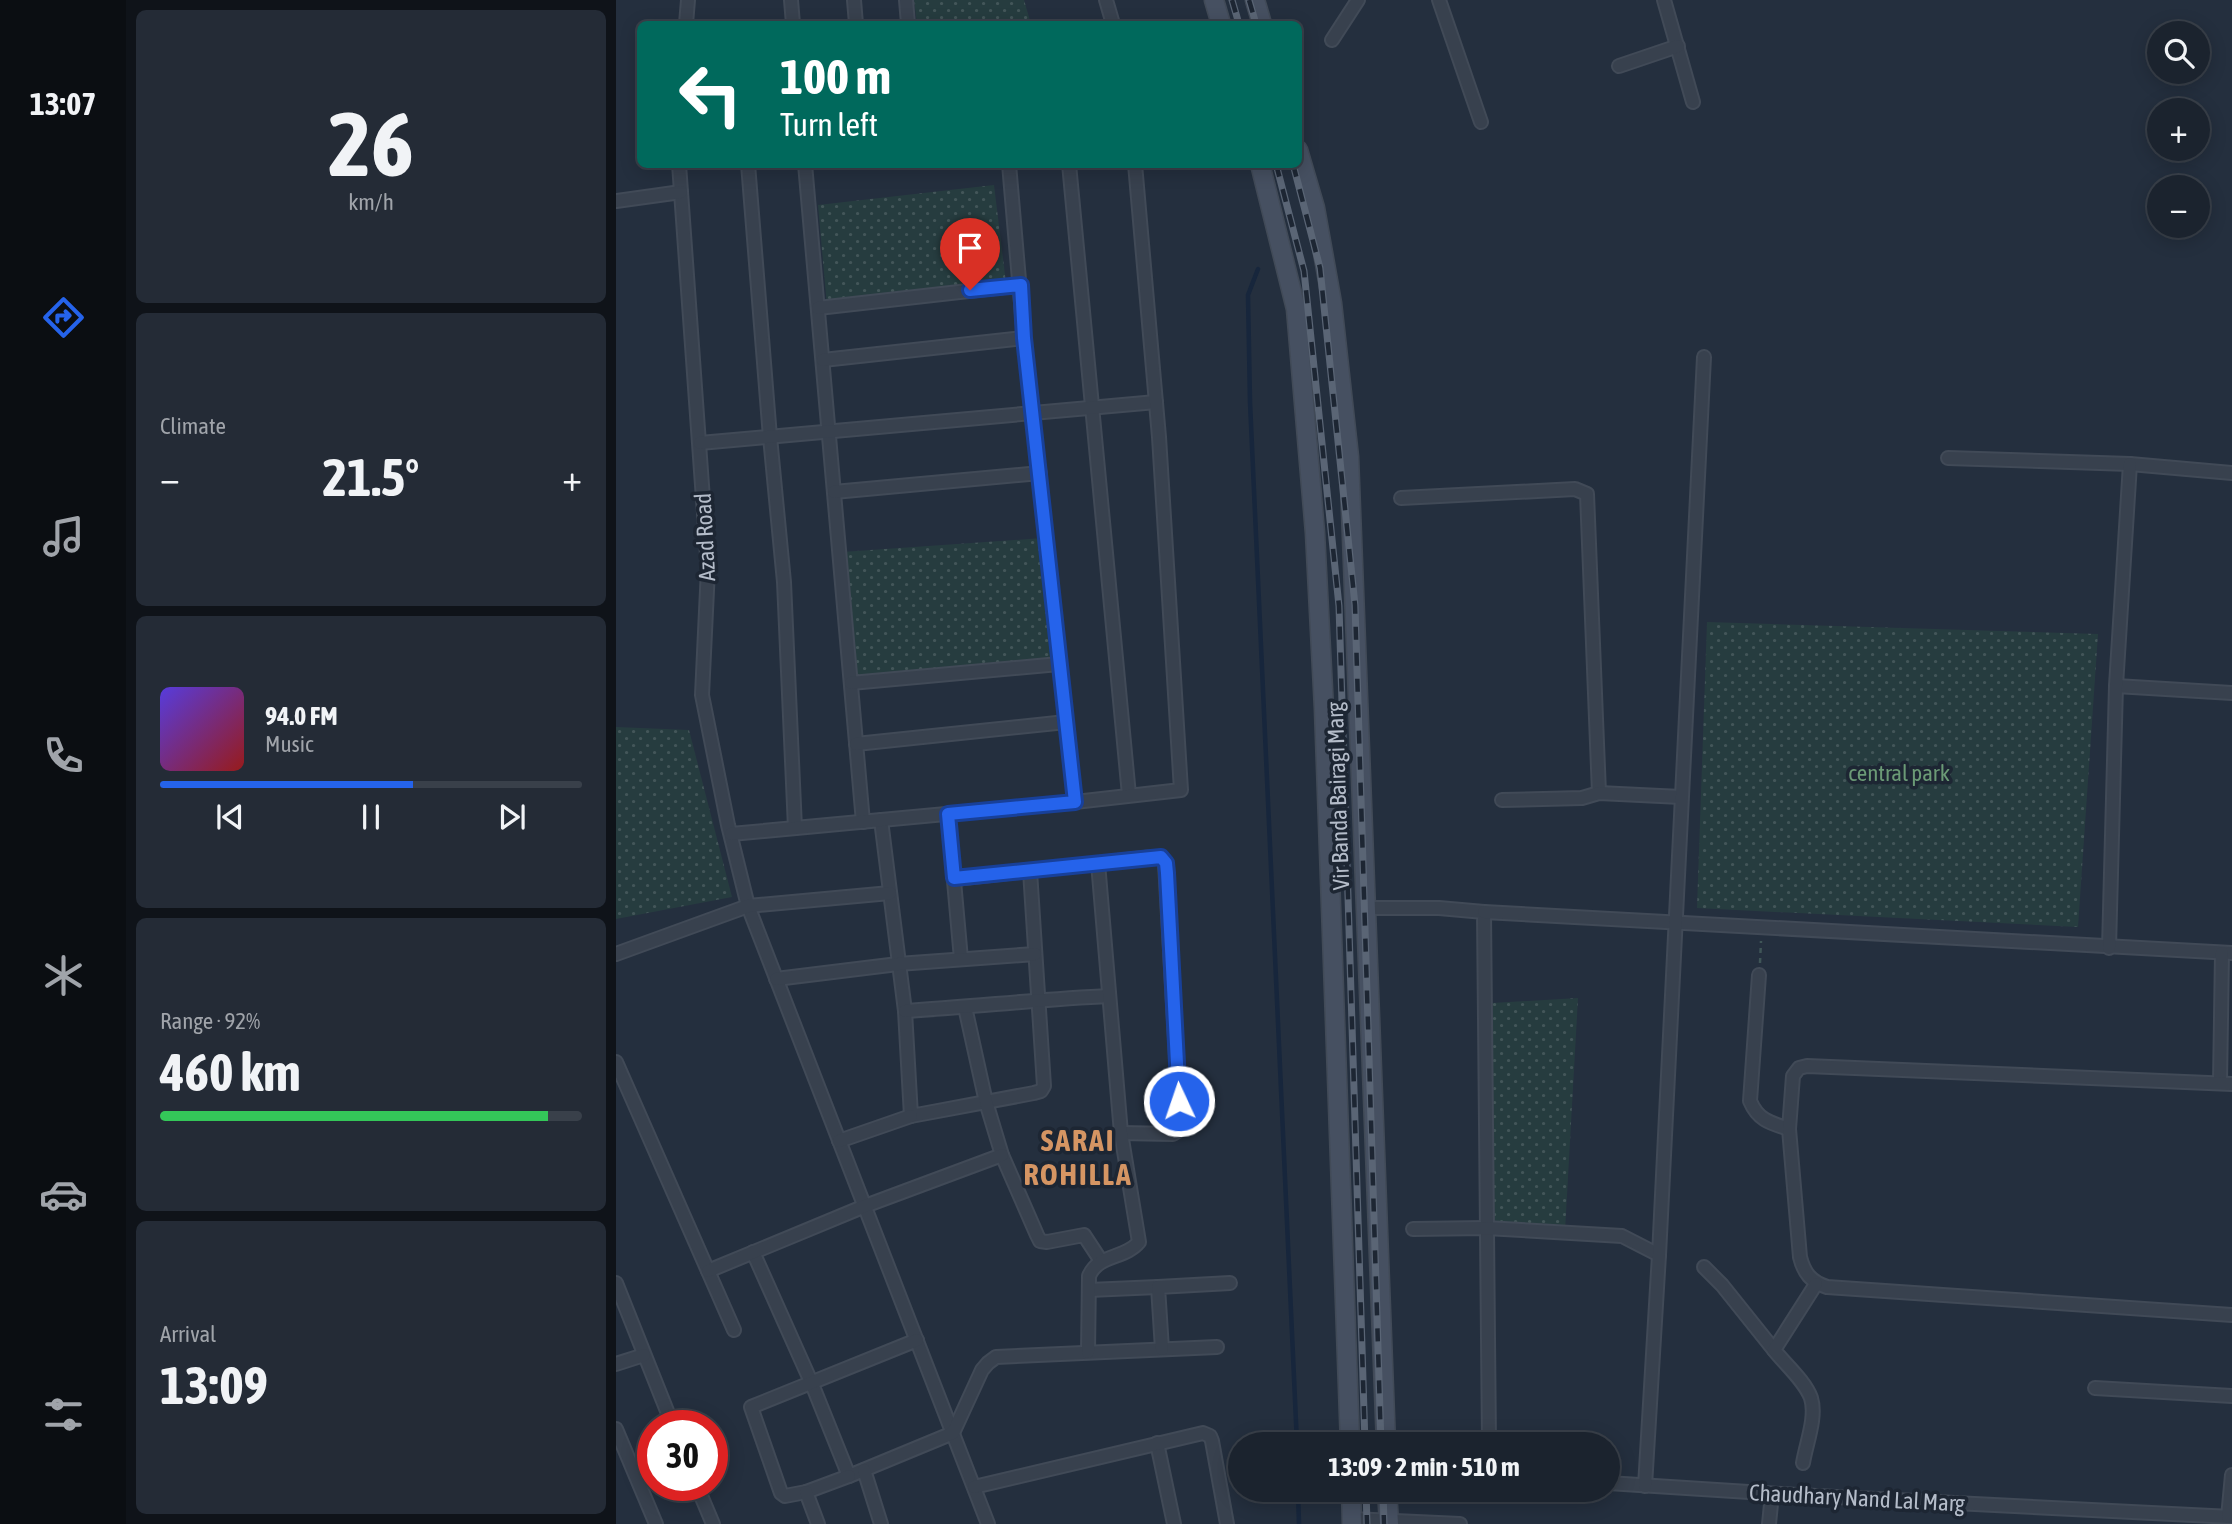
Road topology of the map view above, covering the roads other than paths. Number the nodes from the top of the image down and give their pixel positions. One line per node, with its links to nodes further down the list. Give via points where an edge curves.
1 (688, 0): 11 (street)
2 (791, 0): 12 (street)
3 (854, 0): 13 (street)
4 (906, 0): 14 (street)
5 (1107, 0): 15 (street)
6 (1214, 0): 16 (main road)
7 (1255, 0): 17 (main road)
8 (1358, 0): 18 (street)
9 (1439, 0): 22 (street)
10 (1664, 0): 19 (street)
11 (686, 21)
12 (793, 21)
13 (856, 21)
14 (908, 21)
15 (1112, 21)
16 (1220, 21)
17 (1261, 21)
18 (1332, 40)
19 (1678, 46): 20 (street); 21 (street)
20 (1619, 66)
21 (1693, 102)
22 (1481, 122)
23 (1302, 164): 71 (main road, Vir Banda Bairagi Marg, via 1332,303 1349,457)
24 (679, 168): 31 (street, Azad Road)
25 (748, 168): 42 (street)
26 (804, 168): 34 (street)
27 (1009, 168): 33 (street)
28 (1069, 168): 39 (street)
29 (1135, 168): 38 (street)
30 (1261, 168): 121 (main road, Vir Banda Bairagi Marg, via 1296,309 1314,520)
31 (681, 192): 32 (street); 43 (street, Azad Road)
32 (616, 201)
33 (1021, 285): 34 (street); 35 (street)
34 (818, 308): 37 (street)
35 (1024, 338): 37 (street); 40 (street)
36 (1704, 357): 58 (street)
37 (823, 360): 41 (street)
38 (1156, 402): 39 (street); 57 (street, via 1181,790)
39 (1093, 407): 40 (street); 57 (street)
40 (1034, 412): 41 (street); 46 (street)
41 (828, 431): 42 (street); 48 (street)
42 (769, 437): 43 (street); 64 (street, via 784,582)
43 (699, 443): 65 (street, Azad Road, via 708,569 702,695)
44 (1948, 458): 45 (street)
45 (2130, 464): 47 (street); 52 (street)
46 (1040, 473): 48 (street); 50 (street)
47 (2232, 473)
48 (834, 492): 51 (street)
49 (1401, 498): 56 (street, via 1575,489 1587,494)
50 (1059, 664): 51 (street); 54 (street)
51 (851, 683): 55 (street)
52 (2116, 686): 53 (street); 74 (street)
53 (2232, 693)
54 (1066, 722): 55 (street); 60 (street)
55 (856, 744): 63 (street)
56 (1599, 793): 58 (street); 59 (street, via 1582,798)
57 (1129, 795): 60 (street)
58 (1681, 797): 73 (street)
59 (1502, 800)
60 (1075, 802): 61 (street)
61 (948, 814): 62 (street); 68 (street)
62 (881, 820): 63 (street); 69 (street)
63 (863, 822): 64 (street)
64 (796, 828): 65 (street)
65 (731, 834): 70 (street, Azad Road)
66 (1098, 863): 67 (street); 82 (street); 91 (street, via 1161,857 1167,873 1180,1126 1173,1134)
67 (1030, 871): 68 (street); 77 (street)
68 (954, 878): 78 (street)
69 (890, 893): 70 (street); 79 (street)
70 (748, 906): 76 (street); 81 (street, Azad Road)
71 (1367, 908): 72 (street); 122 (main road, Vir Banda Bairagi Marg)
72 (1484, 912): 73 (street); 95 (street)
73 (1675, 923): 74 (street); 98 (street)
74 (2109, 948): 75 (street)
75 (2227, 953): 87 (street)
76 (616, 954)
77 (1035, 954): 78 (street); 83 (street)
78 (961, 959): 79 (street)
79 (898, 964): 81 (street); 85 (street)
80 (1759, 975): 90 (street, via 1750,1101 1765,1121)
81 (776, 979): 92 (street, Azad Road)
82 (1109, 996): 83 (street); 91 (street)
83 (1038, 999): 84 (street); 88 (street, via 1044,1087)
84 (965, 1007): 85 (street); 88 (street)
85 (905, 1011): 89 (street)
86 (616, 1062): 101 (street)
87 (2226, 1084): 90 (street, via 1807,1066 1793,1076)
88 (986, 1102): 89 (street); 93 (street)
89 (911, 1116): 92 (street)
90 (1789, 1129): 104 (street, via 1800,1257)
91 (1121, 1133): 99 (street, via 1139,1242 1134,1249)
92 (839, 1141): 94 (street, Azad Road)
93 (1002, 1155): 94 (street); 99 (street, via 1040,1241 1084,1235)
94 (865, 1206): 97 (street); 109 (street, Azad Road)
95 (1486, 1228): 96 (street); 98 (street, via 1622,1236); 123 (street)
96 (1413, 1229)
97 (753, 1252): 101 (street); 116 (street)
98 (1659, 1255): 131 (street)
99 (1101, 1261): 106 (street, via 1092,1269)
100 (1704, 1267): 112 (street)
101 (708, 1270): 108 (street)
102 (616, 1283): 114 (street)
103 (1230, 1283): 105 (street)
104 (1816, 1284): 107 (street); 112 (street)
105 (1158, 1287): 106 (street); 111 (street)
106 (1089, 1290): 113 (street)
107 (2232, 1315)
108 (734, 1330)
109 (917, 1340): 116 (street); 124 (street, Azad Road)
110 (1217, 1347): 111 (street)
111 (1162, 1349): 113 (street)
112 (1774, 1350): 126 (street, via 1812,1400)
113 (1088, 1352): 124 (street, via 1004,1356 988,1363)
114 (644, 1355): 115 (street); 119 (street)
115 (616, 1364)
116 (812, 1384): 129 (street); 133 (street, via 751,1407 781,1493 788,1497)
117 (2095, 1388): 118 (street)
118 (2232, 1396)
119 (666, 1410)
120 (616, 1430): 141 (street)
121 (1350, 1432)
122 (1386, 1432)
123 (1489, 1432)
124 (953, 1433): 127 (street); 132 (street, Azad Road)
125 (1157, 1443): 132 (street); 146 (street); 147 (street, via 1197,1433 1209,1436)
126 (1803, 1463)
127 (864, 1469): 129 (street); 144 (street)
128 (2232, 1475): 138 (street)
129 (849, 1476): 133 (street)
130 (1620, 1484): 131 (street, Chaudhary Nand Lal Marg)
131 (1645, 1486): 134 (street, Chaudhary Nand Lal Marg)
132 (974, 1487): 145 (street, Azad Road)
133 (806, 1492): 143 (street)
134 (1772, 1494): 138 (street, Chaudhary Nand Lal Marg); 149 (street)
135 (703, 1501): 142 (street)
136 (1351, 1502): 139 (main road)
137 (1388, 1502): 140 (main road)
138 (2230, 1517)
139 (1352, 1522): 140 (street)
140 (1389, 1522): 148 (street)
141 (656, 1524)
142 (713, 1524)
143 (818, 1524)
144 (881, 1524)
145 (988, 1524)
146 (1174, 1524)
147 (1227, 1524)
148 (1460, 1524)
149 (1769, 1524)

